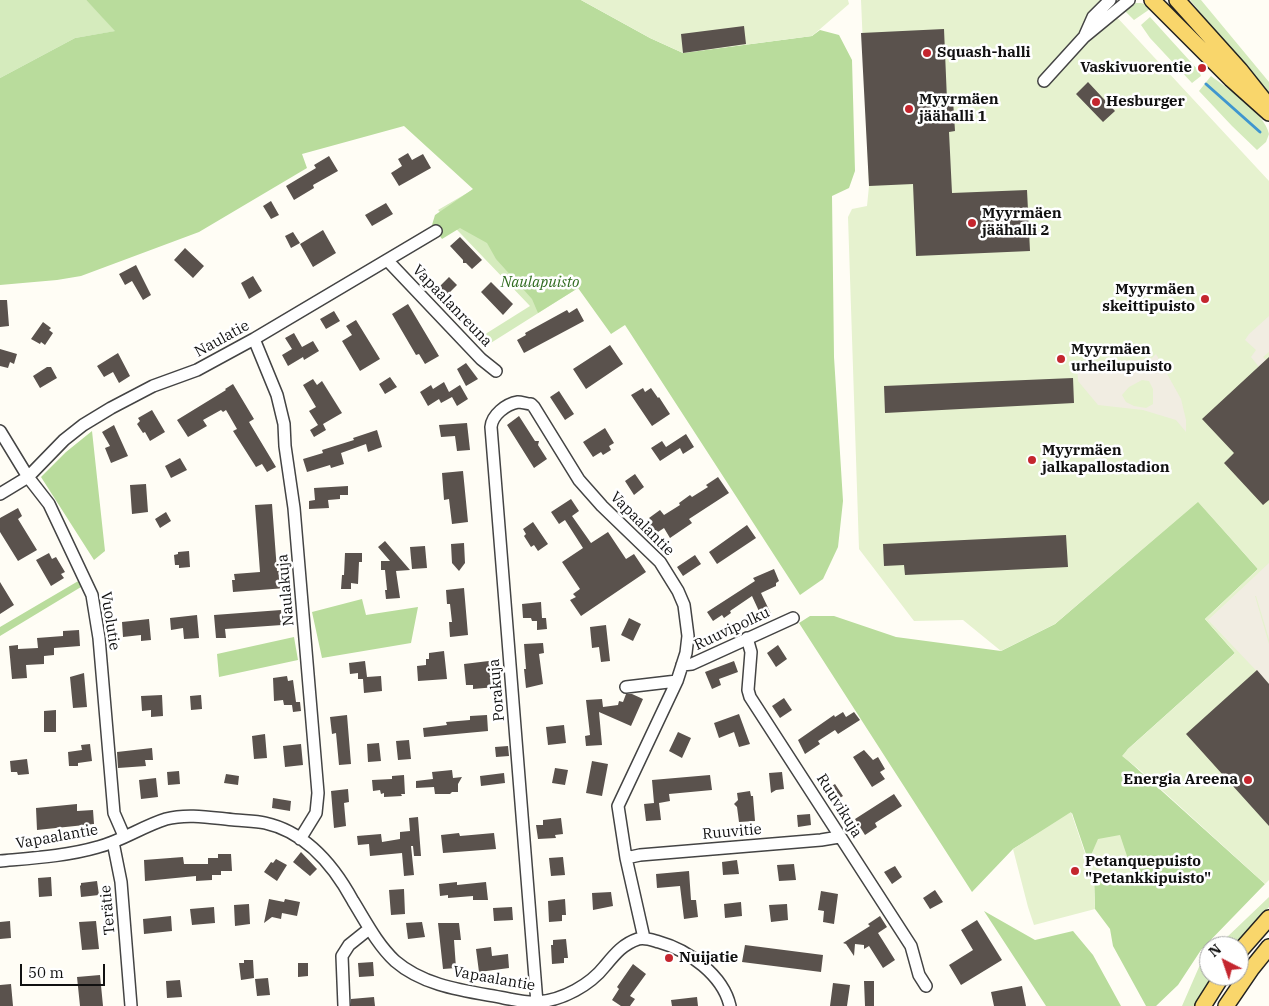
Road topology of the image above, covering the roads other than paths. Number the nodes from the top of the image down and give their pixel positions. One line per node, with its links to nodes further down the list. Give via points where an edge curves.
1 (1110, 0): 5 (street, via 1094,17)
2 (1129, 0): 5 (street)
3 (1152, 0): 8 (main road)
4 (1177, 0): 7 (main road)
5 (1084, 37): 6 (street)
6 (1044, 81)
7 (1269, 106)
8 (1269, 113)
9 (436, 231): 10 (street, Naulatie)
10 (388, 260): 11 (street, Naulatie); 12 (street, Vapaalanreuna)
11 (254, 339): 15 (street, Naulatie, via 198,370 153,386 111,408 64,440); 24 (street, Naulakuja, via 277,395 284,424 294,517 318,794 316,813)
12 (496, 371)
13 (531, 404): 19 (street, Vapaalantie, via 579,480 669,574 686,618 688,636); 36 (street, Porakuja, via 518,402 506,407 493,418 491,427)
14 (0, 431): 15 (street, Vuolutie)
15 (28, 477): 16 (street, Naulatie); 22 (street, Vuolutie, via 49,504 92,595 99,638 114,813)
16 (0, 494)
17 (793, 618): 18 (street, Ruuvipolku)
18 (748, 638): 19 (street, Ruuvipolku, via 692,664); 23 (street, Ruuvikuja, via 750,697)
19 (682, 665): 20 (street, Vapaalantie)
20 (677, 681): 21 (street); 26 (street, Vapaalantie, via 618,806)
21 (626, 687)
22 (124, 836): 24 (street, Vapaalantie, via 180,816 265,823); 25 (street, Vapaalantie)
23 (839, 836): 26 (street, Ruuvitie); 34 (street, Ruuvikuja, via 911,946 919,975)
24 (300, 839): 29 (street, Vapaalantie, via 317,850 353,900)
25 (113, 842): 27 (street, Vapaalantie, via 79,852); 37 (street, Terätie, via 121,882)
26 (626, 858): 31 (street, Vapaalantie)
27 (0, 861)
28 (1269, 918): 30 (main road)
29 (369, 929): 36 (street, Vapaalantie, via 396,961 424,978 477,994); 38 (street, via 349,945 342,956)
30 (1263, 932): 32 (main road); 33 (street)
31 (644, 938): 36 (street, Vapaalantie, via 621,948 597,975 574,990); 39 (street, via 676,948 699,961 720,986)
32 (1249, 944)
33 (1269, 948): 41 (main road)
34 (926, 986)
35 (1216, 986): 40 (main road)
36 (537, 1003)
37 (131, 1006)
38 (344, 1006)
39 (730, 1006)
40 (1203, 1006)
41 (1226, 1006)

